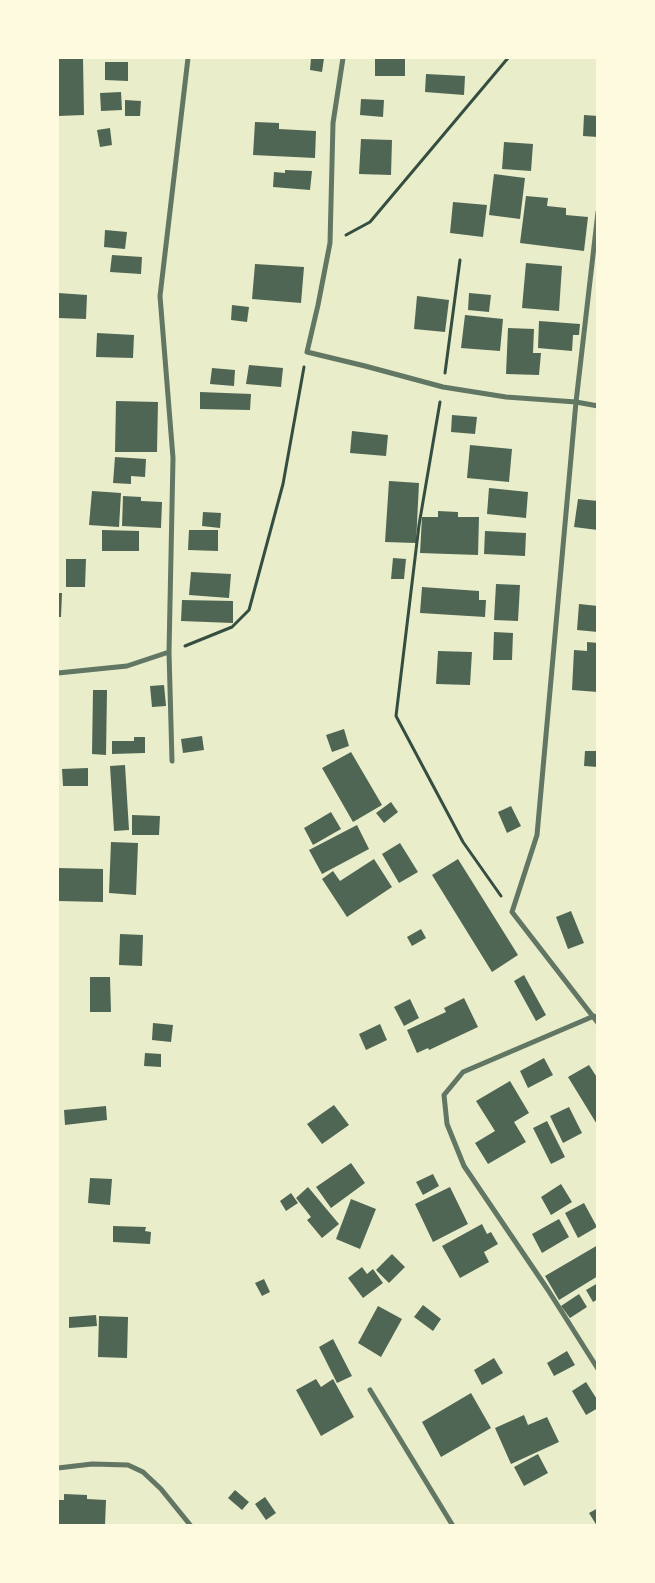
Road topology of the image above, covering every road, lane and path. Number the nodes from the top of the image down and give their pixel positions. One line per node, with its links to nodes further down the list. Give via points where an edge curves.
1 (188, 58): 11 (street, via 160,296 173,458)
2 (343, 58): 5 (street, via 334,123)
3 (508, 58): 5 (path, via 370,222)
4 (598, 212): 9 (street)
5 (330, 243): 7 (street)
6 (460, 260): 8 (path)
7 (307, 352): 8 (street); 11 (path, via 283,484 249,610 232,627)
8 (443, 387): 9 (street, via 506,397); 14 (path, via 419,525 396,716 463,842)
9 (576, 402): 10 (street); 14 (street, via 537,835)
10 (598, 406)
11 (169, 652): 12 (street, via 127,666); 13 (street)
12 (58, 673)
13 (172, 761)
14 (512, 912): 15 (street)
15 (594, 1016): 16 (street); 17 (street, via 462,1072 444,1095 447,1124 464,1166)
16 (598, 1023)
17 (598, 1368)
18 (370, 1390): 21 (street)
19 (58, 1468): 20 (street, via 92,1464 128,1465 143,1472 161,1489)
20 (191, 1526)
21 (453, 1526)

